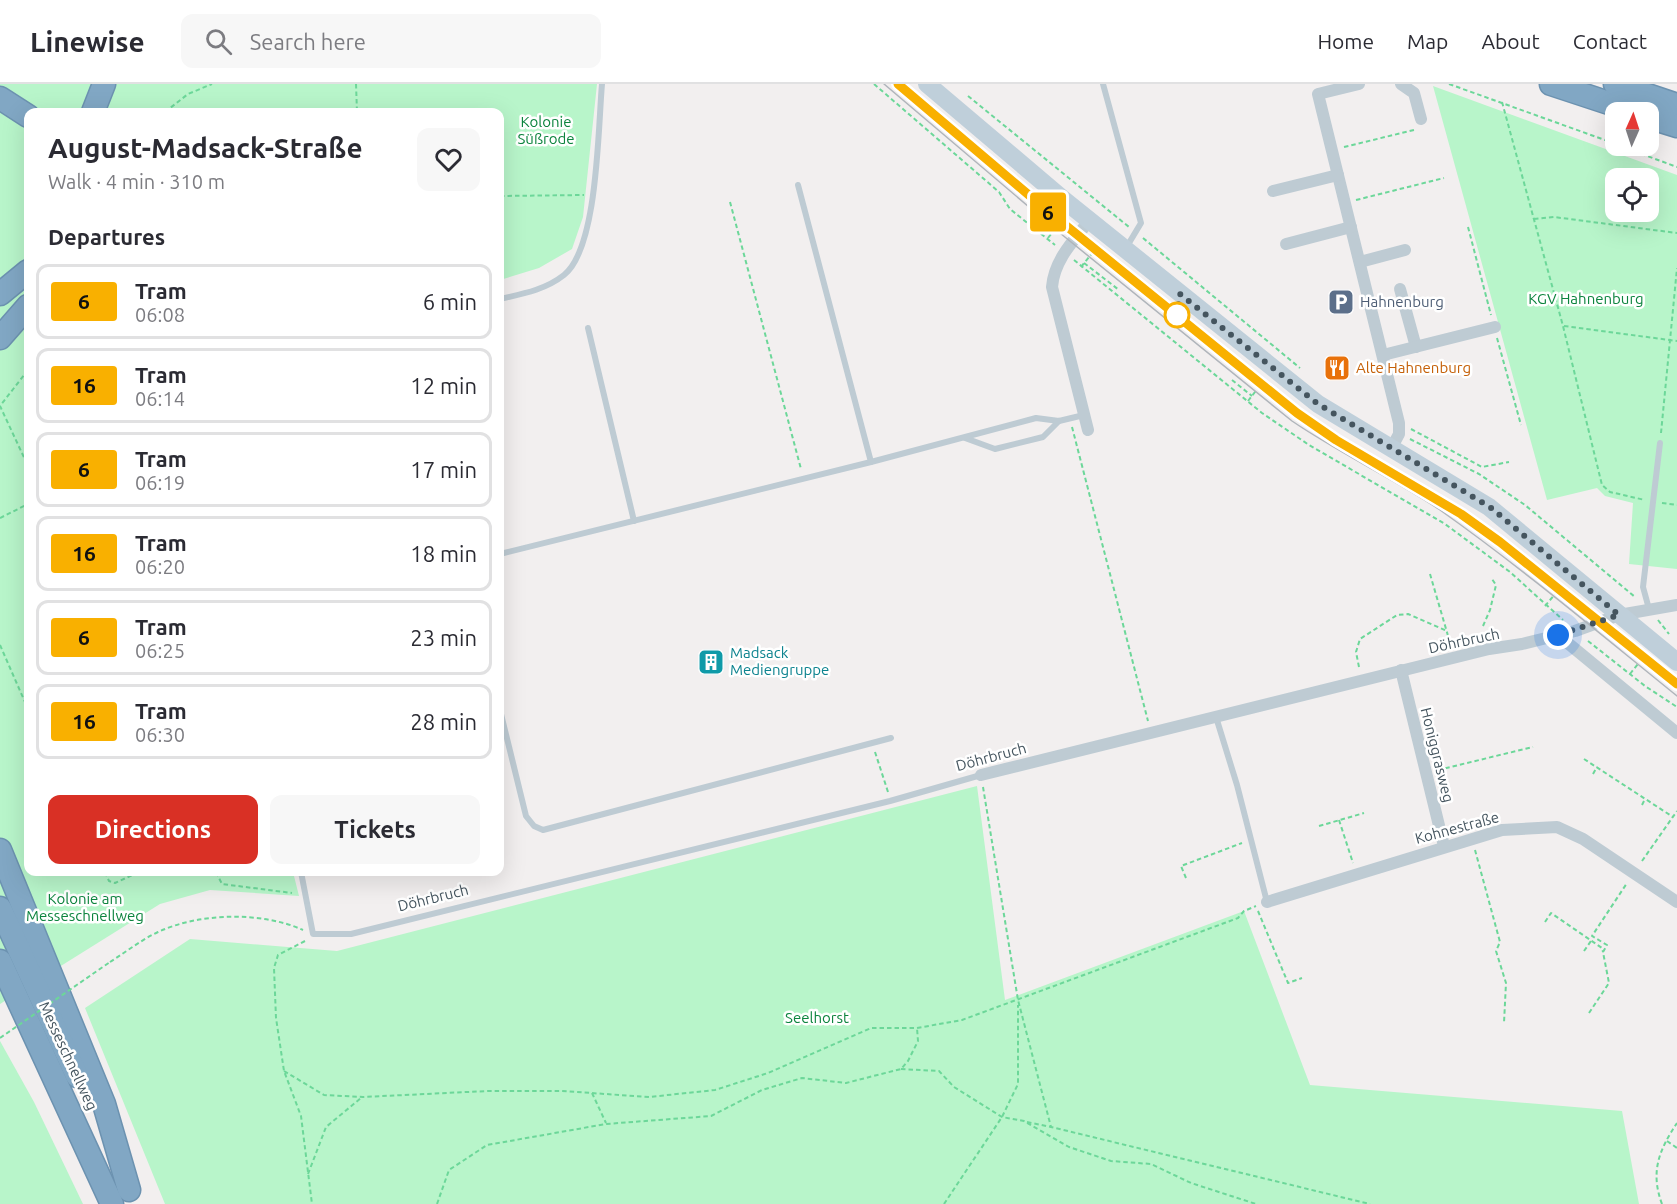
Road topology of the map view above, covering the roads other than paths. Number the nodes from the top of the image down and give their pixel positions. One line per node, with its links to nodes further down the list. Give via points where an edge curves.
1 (104, 84): 13 (highway)
2 (602, 84): 30 (lane, via 592,195 580,255 565,274 536,291)
3 (927, 84): 21 (main road)
4 (1103, 84): 24 (lane, via 1141,223)
5 (1359, 84): 9 (street)
6 (1401, 84): 15 (street, via 1414,93)
7 (1551, 84): 11 (highway)
8 (1615, 84): 12 (highway)
9 (1316, 89): 18 (street)
10 (0, 98): 14 (highway)
11 (1606, 102)
12 (1677, 105)
13 (95, 108)
14 (24, 113)
15 (1421, 118)
16 (1659, 120): 17 (highway)
17 (1677, 126)
18 (1338, 175): 20 (street); 22 (street)
19 (798, 185): 43 (lane)
20 (1273, 191)
21 (1090, 220): 24 (main road); 37 (street, via 1064,252 1052,287)
22 (1351, 227): 23 (street); 26 (street)
23 (1286, 244)
24 (1125, 249): 40 (main road, via 1318,404)
25 (1405, 250): 26 (street)
26 (1360, 262): 36 (street)
27 (24, 274): 29 (highway)
28 (1400, 289): 35 (street)
29 (0, 294)
30 (504, 297)
31 (24, 311): 34 (highway)
32 (1495, 327): 35 (street)
33 (588, 328): 44 (lane)
34 (0, 338)
35 (1416, 347): 36 (street)
36 (1383, 355): 40 (street)
37 (1084, 415): 38 (lane); 39 (street)
38 (1059, 421): 41 (lane, via 1036,418); 41 (lane, via 1043,437 995,449)
39 (1088, 430)
40 (1397, 435): 48 (main road)
41 (964, 438): 43 (lane)
42 (1660, 443): 47 (lane, via 1643,588)
43 (871, 462): 44 (lane)
44 (634, 521): 45 (lane)
45 (504, 553)
46 (1677, 606): 47 (street, Döhrbruch)
47 (1648, 609): 48 (street, Döhrbruch)
48 (1619, 615): 49 (street, Döhrbruch); 50 (main road)
49 (1558, 635): 51 (street, Döhrbruch); 54 (street)
50 (1677, 662)
51 (1401, 670): 52 (street, Döhrbruch); 57 (street, Honiggrasweg)
52 (1216, 716): 56 (street, Döhrbruch); 61 (lane, via 1251,840)
53 (504, 726): 55 (lane, via 526,816 543,830)
54 (1677, 733)
55 (891, 738)
56 (981, 776): 59 (lane, Döhrbruch, via 351,934 313,934)
57 (1444, 846): 60 (street, Kohnestraße, via 1502,830 1557,827 1584,839); 61 (street, Kohnestraße)
58 (0, 850): 66 (highway, via 104,1104)
59 (302, 876)
60 (1677, 902)
61 (1261, 904)
62 (0, 908): 66 (highway, Messeschnellweg)
63 (0, 961): 65 (highway, Messeschnellweg)
64 (0, 992): 65 (highway)
65 (56, 1081): 66 (highway, Messeschnellweg)
66 (126, 1199)

